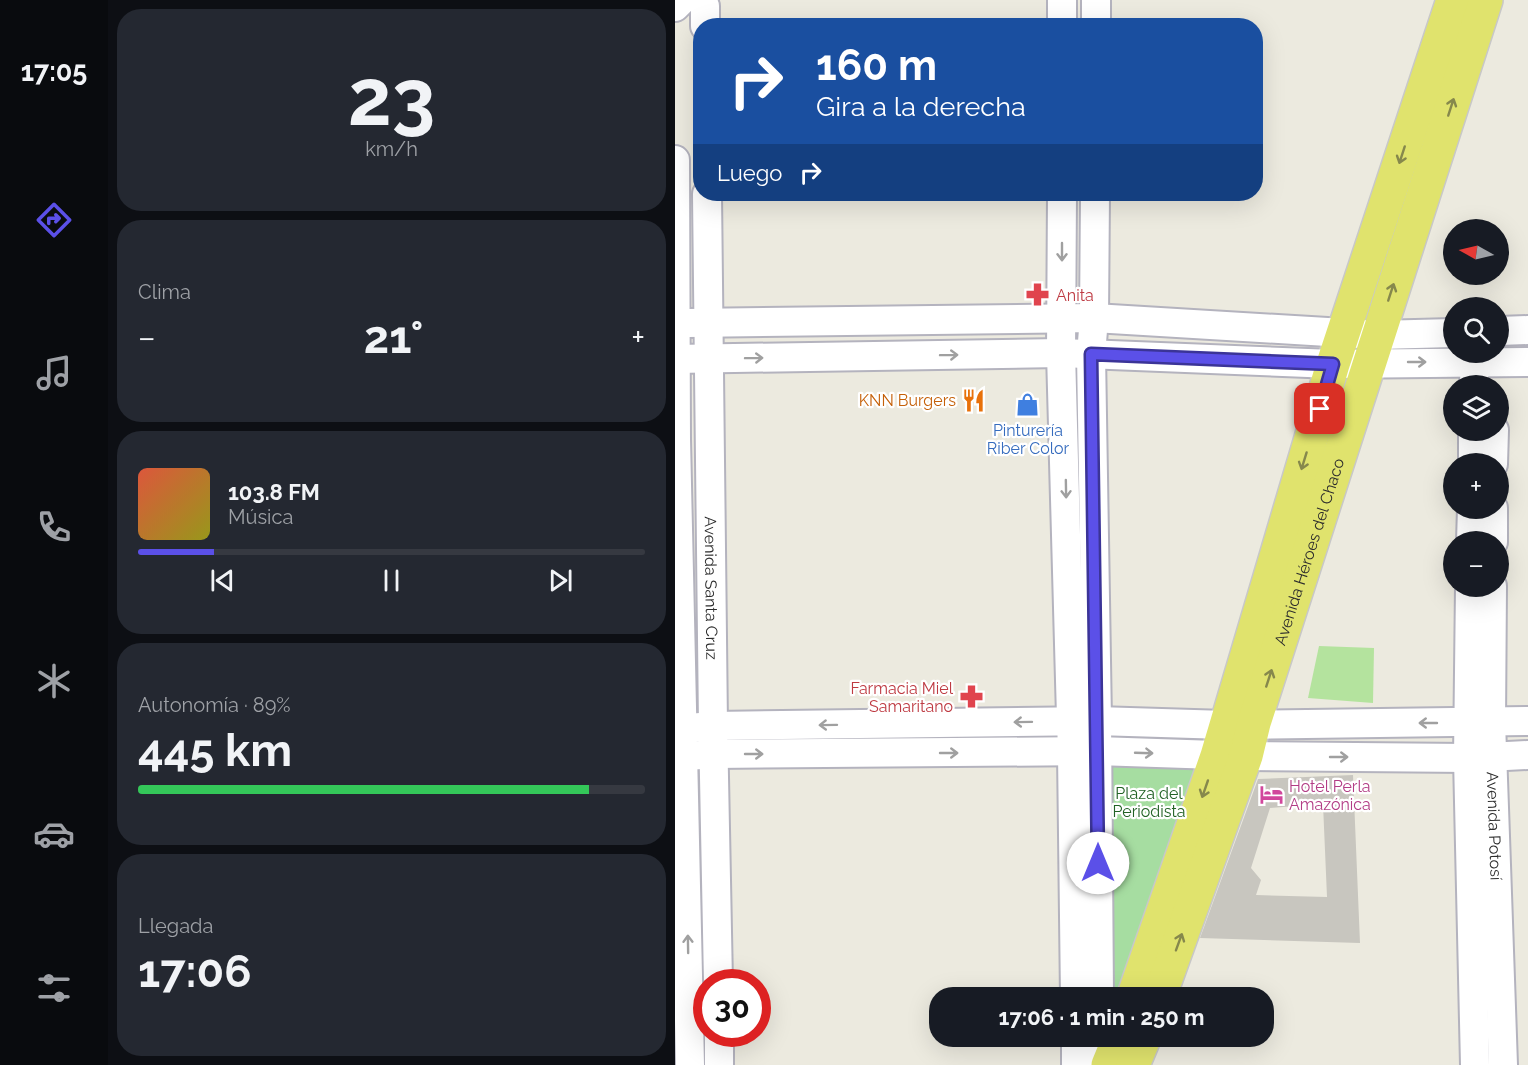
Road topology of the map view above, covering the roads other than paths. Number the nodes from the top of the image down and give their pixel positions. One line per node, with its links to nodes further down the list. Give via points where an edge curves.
1 (682, 0): 7 (street)
2 (702, 0): 8 (street)
3 (1062, 0): 9 (street)
4 (1096, 0): 10 (street)
5 (1452, 0): 21 (main road, Avenida Héroes del Chaco, one-way to 21)
6 (1486, 0): 23 (main road, Avenida Héroes del Chaco, one-way to 6)
7 (675, 7)
8 (705, 18)
9 (1062, 18)
10 (1096, 18)
11 (675, 160): 18 (street, Avenida Santa Cruz)
12 (707, 201): 17 (street, Avenida Santa Cruz)
13 (1062, 201): 16 (street, one-way to 16)
14 (1095, 201): 15 (street)
15 (1094, 318): 16 (street); 21 (street); 25 (street)
16 (1062, 319): 17 (street); 24 (street)
17 (708, 323): 18 (street); 27 (street, Avenida Santa Cruz)
18 (675, 324): 26 (street, Avenida Santa Cruz)
19 (1528, 330): 20 (street)
20 (1509, 331)
21 (1344, 333): 23 (street); 29 (main road, Avenida Héroes del Chaco)
22 (1443, 335): 23 (street)
23 (1373, 349): 29 (street); 30 (street, one-way to 30); 36 (main road, Avenida Héroes del Chaco, one-way to 23)
24 (1061, 353): 25 (street); 27 (street, one-way to 24); 34 (street, one-way to 34)
25 (1091, 354): 29 (street); 34 (street)
26 (675, 359): 27 (street); 38 (street, Avenida Santa Cruz)
27 (709, 359): 37 (street, Avenida Santa Cruz)
28 (1528, 362): 30 (street)
29 (1333, 364): 36 (main road, Avenida Héroes del Chaco, one-way to 36)
30 (1484, 367)
31 (1471, 597): 35 (street, Avenida Potosí)
32 (1491, 597): 35 (street, Avenida Potosí)
33 (1528, 721): 35 (street)
34 (1084, 722): 36 (street); 37 (street, one-way to 37); 39 (street)
35 (1479, 723): 36 (street, one-way to 36); 44 (street, Avenida Potosí)
36 (1240, 724): 42 (main road, Avenida Héroes del Chaco)
37 (713, 726): 38 (street); 40 (street, Avenida Santa Cruz)
38 (679, 729): 43 (street, Avenida Santa Cruz)
39 (1085, 752): 40 (street, one-way to 39); 42 (street, one-way to 42); 46 (street); 47 (street)
40 (713, 754): 43 (street); 45 (street, Avenida Santa Cruz)
41 (1528, 755): 44 (street)
42 (1231, 756): 44 (street, one-way to 44); 48 (main road, Avenida Héroes del Chaco, one-way to 48); 49 (main road, Avenida Héroes del Chaco, one-way to 42)
43 (680, 757): 55 (street, Avenida Santa Cruz, one-way to 43)
44 (1480, 757): 61 (street, Avenida Potosí); 62 (street, Avenida Potosí)
45 (718, 969)
46 (1075, 987)
47 (1098, 987)
48 (1137, 987)
49 (1162, 987)
50 (719, 1047): 56 (street)
51 (1076, 1047): 57 (street)
52 (1100, 1047): 58 (street)
53 (1115, 1047): 59 (main road)
54 (1140, 1047): 60 (main road)
55 (690, 1065)
56 (719, 1065)
57 (1076, 1065)
58 (1100, 1065)
59 (1108, 1065)
60 (1133, 1065)
61 (1475, 1065)
62 (1503, 1065)

